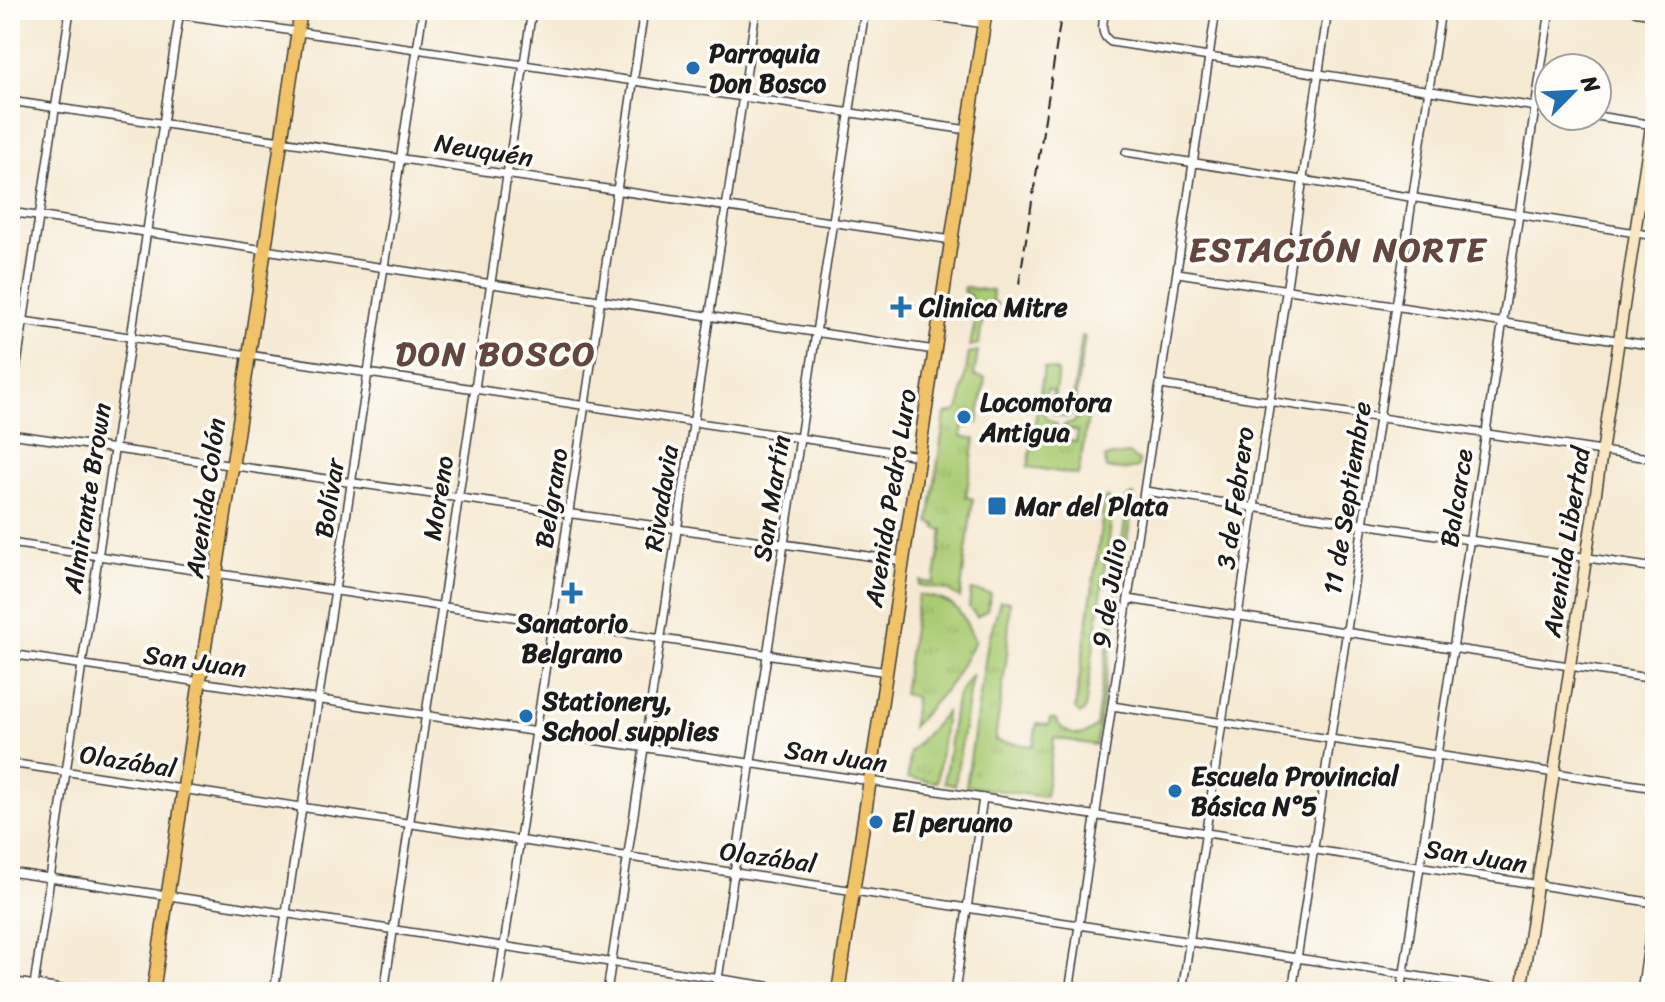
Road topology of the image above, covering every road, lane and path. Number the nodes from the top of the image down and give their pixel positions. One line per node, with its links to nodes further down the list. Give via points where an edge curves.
1 (70, 10): 31 (street)
2 (149, 10): 16 (street)
3 (301, 10): 19 (main road, Avenida Colón)
4 (423, 10): 20 (street, Bolívar)
5 (532, 10): 23 (street, Moreno)
6 (644, 10): 25 (street, Belgrano)
7 (756, 10): 27 (street, Rivadavia)
8 (865, 10): 32 (street, San Martín)
9 (891, 10): 18 (street)
10 (1105, 10): 22 (street, via 1104,36 1111,42)
11 (1216, 10): 22 (street, 9 de Julio)
12 (1328, 10): 24 (street, 3 de Febrero)
13 (1441, 10): 26 (street, 11 de Septiembre)
14 (1550, 10): 21 (street, Balcarce)
15 (1636, 10): 17 (main road)
16 (180, 12): 19 (street); 35 (street, Almirante Brown)
17 (1655, 13)
18 (985, 17): 37 (main road, Avenida Pedro Luro)
19 (297, 31): 20 (street); 38 (main road, Avenida Colón)
20 (417, 49): 23 (street); 40 (street, Bolívar)
21 (1544, 52)
22 (1209, 57): 24 (street); 41 (street, 9 de Julio)
23 (524, 65): 25 (street); 42 (street, Moreno)
24 (1319, 74): 26 (street); 43 (street, 3 de Febrero)
25 (634, 81): 27 (street); 44 (street, Belgrano)
26 (1430, 90): 30 (street); 45 (street, 11 de Septiembre)
27 (742, 97): 32 (street); 46 (street, Rivadavia)
28 (1655, 100): 36 (main road, Avenida Libertad)
29 (10, 101): 31 (street, Neuquén)
30 (1533, 107)
31 (56, 108): 35 (street, Neuquén); 49 (street)
32 (850, 113): 37 (street); 50 (street, San Martín)
33 (1613, 118): 36 (street)
34 (1533, 120): 48 (street, Balcarce)
35 (163, 124): 38 (street, Neuquén); 51 (street, Almirante Brown)
36 (1653, 124): 52 (main road, Avenida Libertad)
37 (968, 130): 54 (main road, Avenida Pedro Luro)
38 (281, 139): 40 (street, Neuquén); 55 (main road, Avenida Colón)
39 (1126, 152): 41 (street)
40 (401, 157): 42 (street, Neuquén); 56 (street, Bolívar)
41 (1194, 163): 43 (street); 57 (street, 9 de Julio)
42 (507, 173): 44 (street, Neuquén); 58 (street, Moreno)
43 (1303, 181): 45 (street); 59 (street, 3 de Febrero)
44 (617, 190): 46 (street, Neuquén); 60 (street, Belgrano)
45 (1413, 198): 48 (street); 61 (street, 11 de Septiembre)
46 (726, 206): 50 (street, Neuquén); 62 (street, Rivadavia)
47 (10, 212): 49 (street)
48 (1519, 215): 52 (street); 65 (street, Balcarce)
49 (39, 217): 51 (street); 64 (street)
50 (833, 222): 54 (street, Neuquén); 66 (street, San Martín)
51 (147, 233): 55 (street); 67 (street, Almirante Brown)
52 (1635, 233): 53 (street); 68 (main road, Avenida Libertad)
53 (1655, 236)
54 (952, 240): 70 (main road, Avenida Pedro Luro)
55 (264, 251): 56 (street); 71 (main road, Avenida Colón)
56 (384, 269): 58 (street); 72 (street, Bolívar)
57 (1178, 273): 59 (street); 73 (street, 9 de Julio)
58 (490, 285): 60 (street); 74 (street, Moreno)
59 (1287, 289): 61 (street); 75 (street, 3 de Febrero)
60 (600, 302): 62 (street); 76 (street, Belgrano)
61 (1397, 306): 65 (street); 78 (street, 11 de Septiembre)
62 (709, 318): 66 (street); 79 (street, Rivadavia)
63 (10, 319): 64 (street)
64 (24, 321): 67 (street); 77 (street)
65 (1503, 322): 68 (street); 80 (street, Balcarce)
66 (816, 335): 70 (street); 82 (street, San Martín)
67 (131, 337): 71 (street); 83 (street, Almirante Brown)
68 (1619, 340): 69 (street); 84 (main road, Avenida Libertad)
69 (1655, 346)
70 (935, 350): 85 (main road, Avenida Pedro Luro)
71 (248, 355): 72 (street); 87 (main road, Avenida Colón)
72 (368, 373): 74 (street); 88 (street, Bolívar)
73 (1161, 385): 75 (street); 89 (street, 9 de Julio)
74 (474, 390): 76 (street); 90 (street, Moreno)
75 (1270, 401): 78 (street); 91 (street, 3 de Febrero)
76 (585, 406): 79 (street); 92 (street, Belgrano)
77 (10, 411)
78 (1380, 417): 80 (street); 93 (street, 11 de Septiembre)
79 (693, 423): 82 (street); 94 (street, Rivadavia)
80 (1486, 433): 84 (street); 95 (street, Balcarce)
81 (10, 434): 83 (street)
82 (800, 439): 85 (street); 97 (street, San Martín)
83 (115, 449): 87 (street); 98 (street, Almirante Brown)
84 (1602, 451): 86 (street); 99 (main road, Avenida Libertad)
85 (919, 456): 100 (main road, Avenida Pedro Luro)
86 (1655, 459)
87 (231, 467): 88 (street); 102 (main road, Avenida Colón)
88 (351, 483): 90 (street); 103 (street, Bolívar)
89 (1145, 491): 91 (street); 104 (street, 9 de Julio)
90 (458, 498): 92 (street); 105 (street, Moreno)
91 (1254, 507): 93 (street); 106 (street, 3 de Febrero)
92 (568, 514): 94 (street); 107 (street, Belgrano)
93 (1364, 524): 95 (street); 108 (street, 11 de Septiembre)
94 (677, 529): 97 (street); 109 (street, Rivadavia)
95 (1470, 540): 99 (street); 110 (street, Balcarce)
96 (10, 543): 98 (street)
97 (784, 544): 100 (street); 112 (street, San Martín)
98 (98, 557): 102 (street); 113 (street, Almirante Brown)
99 (1586, 558): 101 (street); 114 (main road, Avenida Libertad)
100 (903, 561): 115 (main road, Avenida Pedro Luro)
101 (1655, 568)
102 (216, 573): 103 (street); 117 (main road, Avenida Colón)
103 (335, 590): 105 (street); 118 (street, Bolívar)
104 (1128, 599): 106 (street); 119 (street, 9 de Julio)
105 (442, 606): 107 (street); 120 (street, Moreno)
106 (1238, 615): 108 (street); 121 (street, 3 de Febrero)
107 (552, 624): 109 (street); 122 (street, Belgrano)
108 (1347, 632): 110 (street); 123 (street, 11 de Septiembre)
109 (661, 639): 112 (street); 124 (street, Rivadavia)
110 (1453, 648): 114 (street); 125 (street, Balcarce)
111 (10, 654): 113 (street, San Juan)
112 (767, 656): 115 (street); 127 (street, San Martín)
113 (82, 665): 117 (street, San Juan); 128 (street, Almirante Brown)
114 (1570, 666): 116 (street); 129 (main road, Avenida Libertad)
115 (887, 672): 130 (main road, Avenida Pedro Luro)
116 (1655, 679)
117 (199, 682): 118 (street, San Juan); 132 (main road, Avenida Colón)
118 (318, 699): 120 (street, San Juan); 134 (street, Bolívar)
119 (1112, 706): 121 (street); 135 (street, 9 de Julio)
120 (425, 715): 122 (street, San Juan); 136 (street, Moreno)
121 (1222, 722): 123 (street); 137 (street, 3 de Febrero)
122 (536, 732): 124 (street, San Juan); 138 (street, Belgrano)
123 (1331, 738): 125 (street); 139 (street, 11 de Septiembre)
124 (644, 748): 127 (street, San Juan); 140 (street, Rivadavia)
125 (1437, 755): 129 (street); 141 (street, Balcarce)
126 (10, 763): 128 (street, Olazábal)
127 (751, 763): 130 (street, San Juan); 143 (street, San Martín)
128 (66, 772): 132 (street, Olazábal); 144 (street, Almirante Brown)
129 (1554, 773): 131 (street); 145 (main road, Avenida Libertad)
130 (870, 781): 133 (street, San Juan); 146 (main road, Avenida Pedro Luro)
131 (1655, 788)
132 (182, 789): 134 (street, Olazábal); 147 (main road, Avenida Colón)
133 (983, 798): 135 (street, San Juan); 149 (street)
134 (302, 807): 136 (street, Olazábal); 150 (street, Bolívar)
135 (1096, 816): 137 (street, San Juan); 151 (street, 9 de Julio)
136 (408, 824): 138 (street, Olazábal); 152 (street, Moreno)
137 (1206, 835): 139 (street, San Juan); 153 (street, 3 de Febrero)
138 (520, 841): 140 (street, Olazábal); 154 (street, Belgrano)
139 (1314, 851): 141 (street, San Juan); 155 (street, 11 de Septiembre)
140 (627, 857): 143 (street, Olazábal); 156 (street, Rivadavia)
141 (1420, 867): 145 (street, San Juan); 157 (street, Balcarce)
142 (10, 872): 144 (street)
143 (734, 873): 146 (street, Olazábal); 158 (street, San Martín)
144 (50, 878): 147 (street); 160 (street, Almirante Brown)
145 (1537, 885): 148 (street, San Juan); 175 (main road, Avenida Libertad)
146 (853, 890): 149 (street, Olazábal); 169 (main road, Avenida Pedro Luro)
147 (167, 896): 150 (street); 162 (main road, Avenida Colón)
148 (1655, 901): 176 (street)
149 (967, 908): 151 (street, Olazábal); 170 (street)
150 (286, 914): 152 (street); 163 (street, Bolívar)
151 (1079, 925): 153 (street, Olazábal); 171 (street, 9 de Julio)
152 (392, 930): 154 (street); 164 (street, Moreno)
153 (1189, 942): 155 (street, Olazábal); 172 (street, 3 de Febrero)
154 (504, 946): 156 (street); 165 (street, Belgrano)
155 (1298, 958): 157 (street, Olazábal); 173 (street, 11 de Septiembre)
156 (611, 963): 158 (street); 166 (street, Rivadavia)
157 (1404, 974): 174 (street, Balcarce); 175 (street, Olazábal)
158 (718, 979): 167 (street, San Martín); 168 (street)
159 (10, 981): 160 (street)
160 (33, 988): 161 (street)
161 (80, 992)
162 (153, 992)
163 (274, 992)
164 (384, 992)
165 (497, 992)
166 (607, 992)
167 (716, 992)
168 (808, 992)
169 (838, 992)
170 (955, 992)
171 (1069, 992)
172 (1182, 992)
173 (1292, 992)
174 (1401, 992)
175 (1521, 992)
176 (1641, 992)

